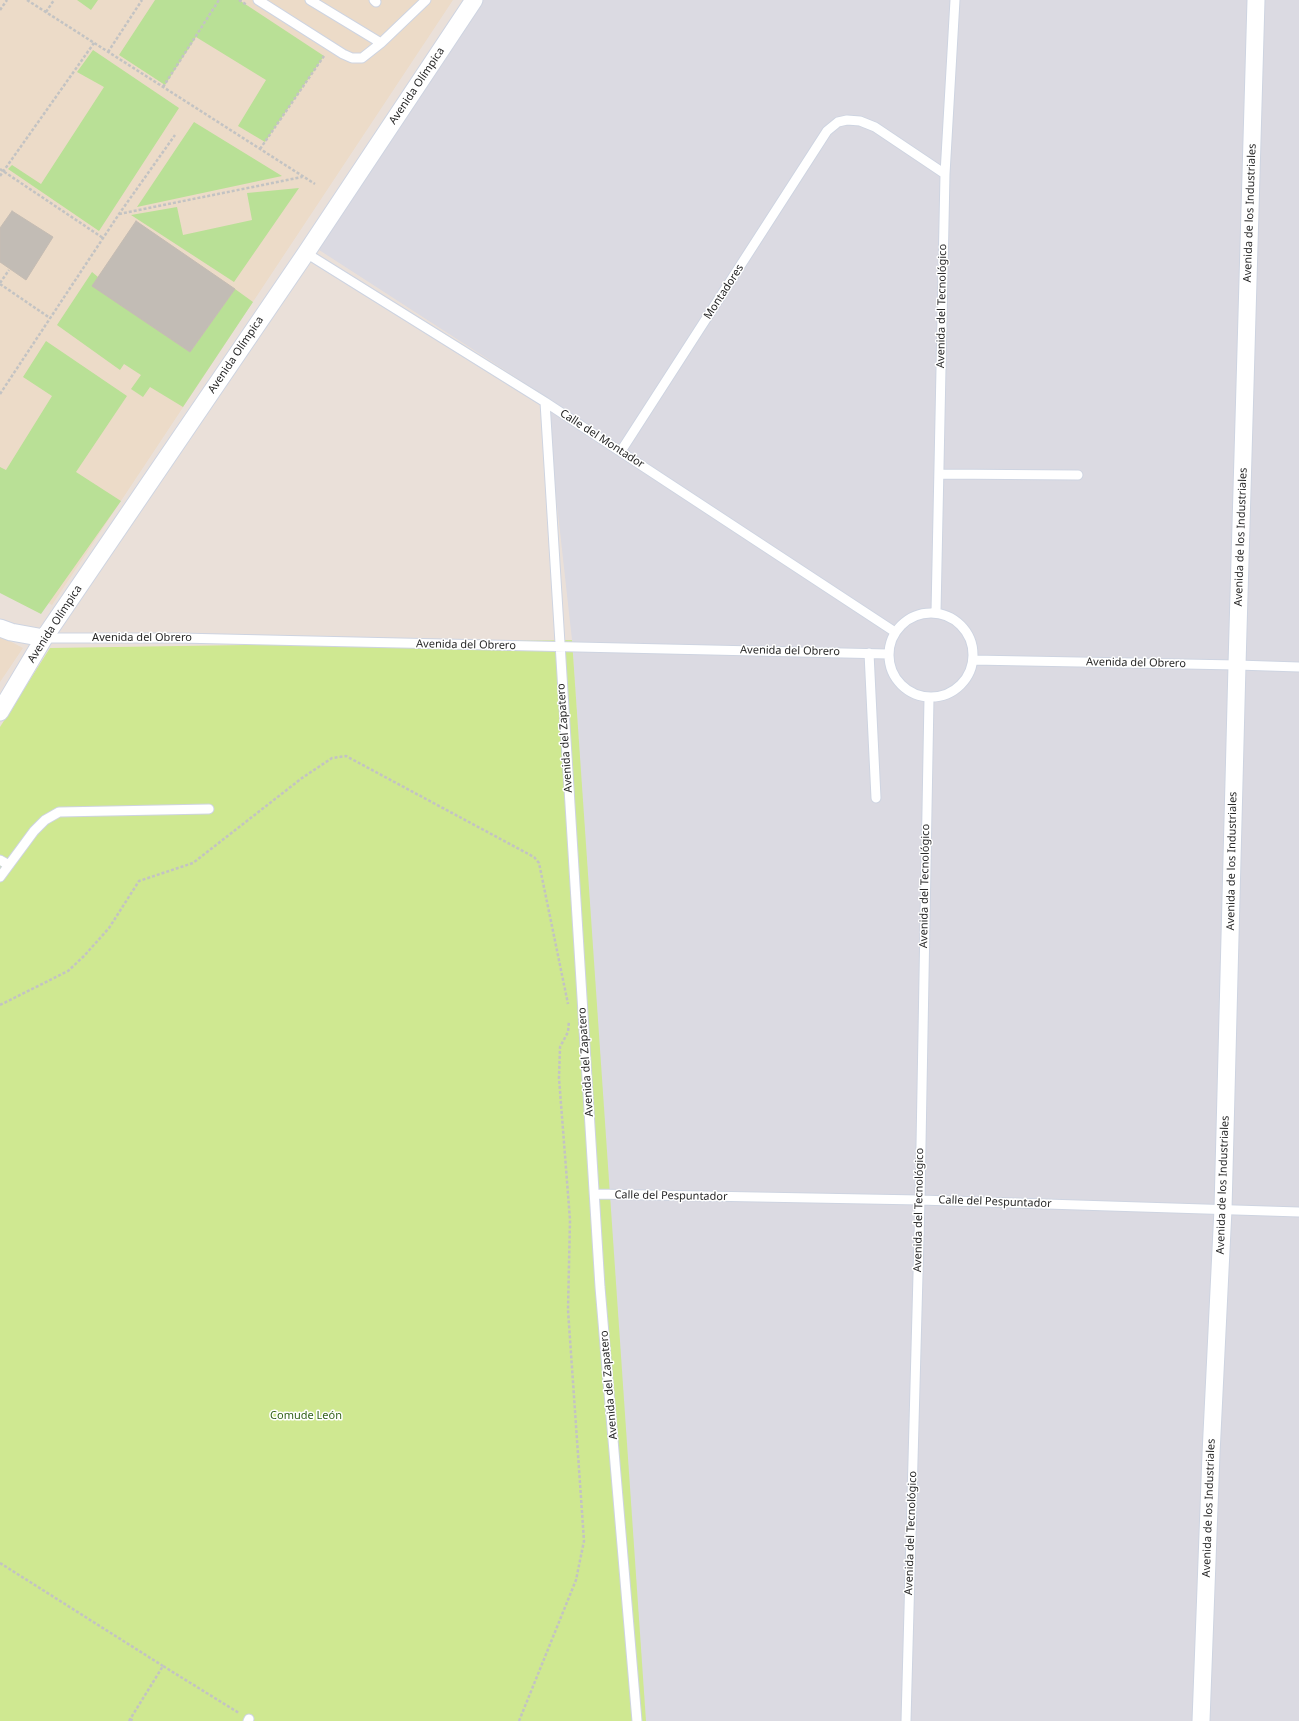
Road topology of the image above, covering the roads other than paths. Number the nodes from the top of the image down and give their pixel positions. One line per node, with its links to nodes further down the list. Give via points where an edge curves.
1 (258, 0): 7 (lane, via 352,58 362,58)
2 (310, 0): 7 (lane)
3 (426, 0): 7 (lane)
4 (474, 0): 9 (street, Avenida Olímpica)
5 (955, 0): 8 (lane, Avenida del Tecnológico)
6 (1256, 0): 22 (street, Avenida de los Industriales)
7 (381, 43)
8 (945, 174): 11 (lane, Montadores, via 875,127 860,121 838,122 827,131); 12 (lane, Avenida del Tecnológico)
9 (306, 252): 10 (lane, Calle del Montador); 17 (street, Avenida Olímpica)
10 (544, 402): 11 (lane, Calle del Montador); 18 (lane, Avenida del Zapatero)
11 (621, 451): 16 (lane, Calle del Montador)
12 (939, 474): 13 (lane); 14 (lane, Avenida del Tecnológico)
13 (1078, 475)
14 (936, 612): 16 (lane, via 921,613 906,620); 21 (lane, via 949,616 968,634 973,647)
15 (0, 628): 17 (street)
16 (895, 632): 20 (lane)
17 (44, 638): 18 (lane, Avenida del Obrero, via 179,638); 25 (street, Avenida Olímpica)
18 (560, 647): 19 (lane, Avenida del Obrero); 31 (lane, Avenida del Zapatero)
19 (869, 653): 20 (lane, Avenida del Obrero); 26 (lane)
20 (888, 654): 24 (lane, via 895,679 904,689)
21 (973, 660): 22 (lane, Avenida del Obrero); 24 (lane, via 970,672 953,692 942,697)
22 (1237, 665): 23 (lane, Avenida del Obrero); 33 (street, Avenida de los Industriales)
23 (1299, 667)
24 (929, 698): 32 (lane, Avenida del Tecnológico)
25 (0, 712)
26 (876, 798)
27 (209, 809): 29 (lane, via 59,812 45,820 34,831)
28 (0, 860): 29 (lane)
29 (9, 865): 30 (lane)
30 (0, 877)
31 (595, 1194): 32 (lane, Calle del Pespuntador); 35 (lane, Avenida del Zapatero, via 600,1287)
32 (920, 1200): 33 (lane, Calle del Pespuntador); 36 (lane, Avenida del Tecnológico)
33 (1223, 1209): 34 (lane, Calle del Pespuntador); 37 (street, Avenida de los Industriales)
34 (1299, 1212)
35 (637, 1721)
36 (906, 1721)
37 (1201, 1721)

